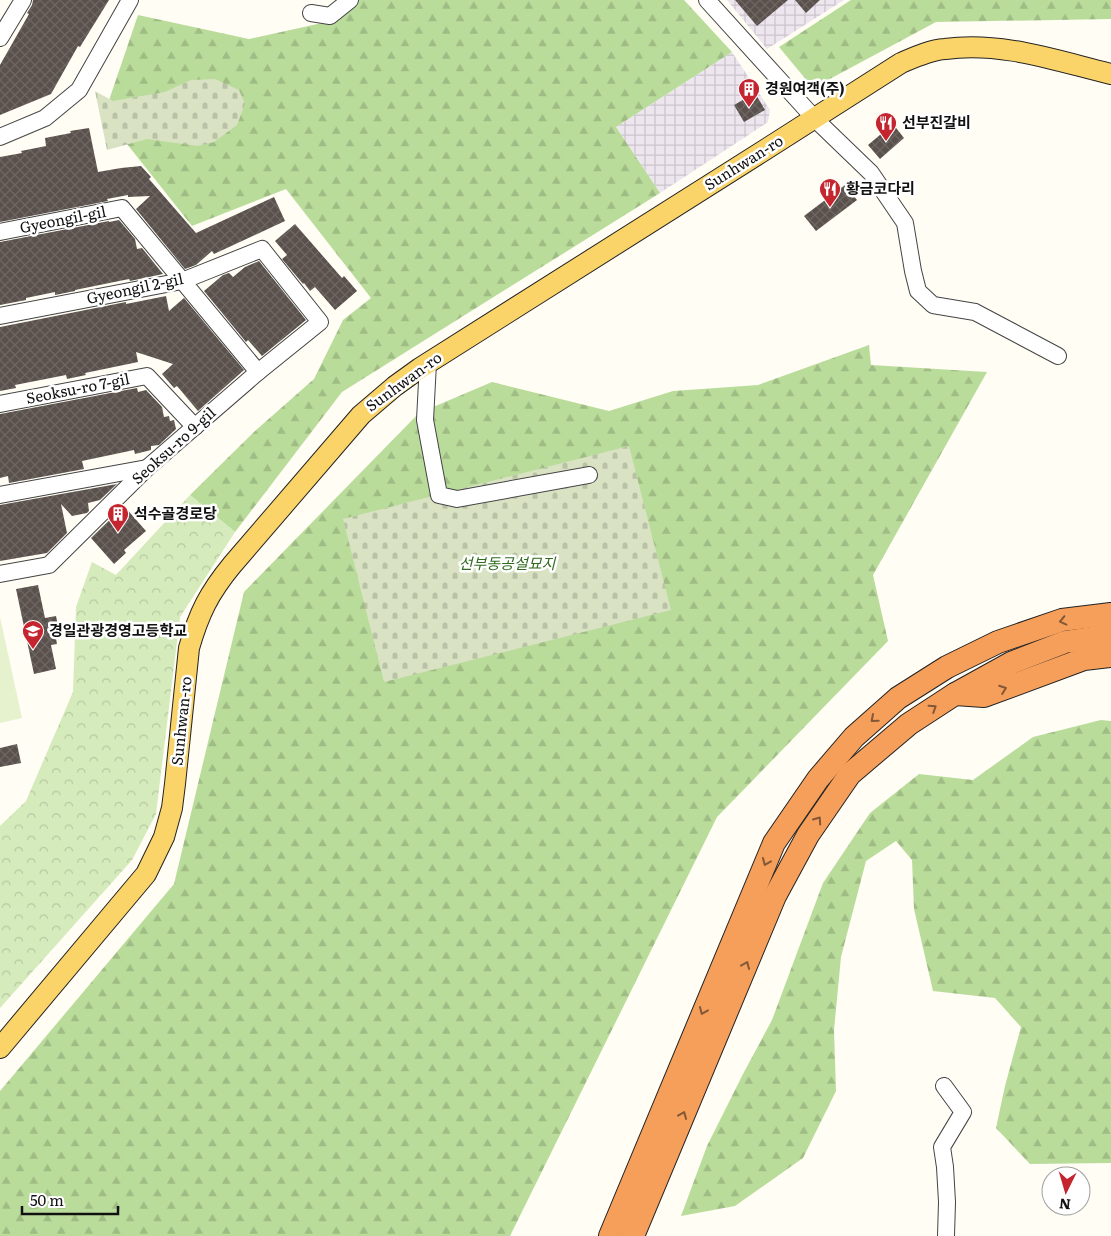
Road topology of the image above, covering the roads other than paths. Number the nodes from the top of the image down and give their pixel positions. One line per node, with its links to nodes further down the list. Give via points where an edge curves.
1 (22, 0): 6 (street)
2 (130, 0): 9 (street, via 79,90 45,118)
3 (350, 0): 5 (street, via 330,16)
4 (707, 0): 8 (street)
5 (311, 13)
6 (0, 36)
7 (1111, 74): 8 (main road, Sunhwan-ro, via 1004,49 944,49 901,63)
8 (814, 119): 14 (street, via 871,173 905,223 918,291 934,305 975,312); 15 (main road, Sunhwan-ro)
9 (0, 137)
10 (0, 232): 11 (street, Gyeongil-gil, via 122,208)
11 (182, 281): 12 (street, Gyeongil 2-gil); 13 (street, Gyeongil 2-gil, via 262,249); 16 (street, Gyeongil-gil)
12 (0, 316)
13 (320, 322): 16 (street, Seoksu-ro 9-gil)
14 (1058, 356)
15 (428, 363): 20 (street, via 425,420 439,494 457,499); 27 (main road, Sunhwan-ro, via 361,414 216,585 201,610 189,648 172,808 164,837 146,874)
16 (258, 372): 18 (street, Seoksu-ro 9-gil)
17 (0, 404): 18 (street, Seoksu-ro 7-gil, via 147,376)
18 (195, 427): 19 (street, Seoksu-ro 9-gil)
19 (147, 468): 21 (street); 22 (street, Seoksu-ro 9-gil, via 49,565)
20 (589, 474)
21 (0, 495)
22 (0, 574)
23 (1111, 614): 29 (highway, one-way to 29, via 1062,620 998,642 947,667 898,698 854,737 818,779 774,843)
24 (1111, 635): 26 (highway, via 1065,642 1011,663)
25 (1111, 656): 26 (highway, one-way to 25, via 984,696 1084,659)
26 (955, 694): 30 (highway, one-way to 26, via 775,896 808,835 850,774 909,724)
27 (0, 1048)
28 (944, 1086): 35 (street, via 963,1112 942,1147 947,1202)
29 (657, 1121): 31 (highway); 32 (highway)
30 (664, 1160): 33 (highway); 34 (highway)
31 (598, 1236)
32 (610, 1236)
33 (632, 1236)
34 (644, 1236)
35 (946, 1236)

